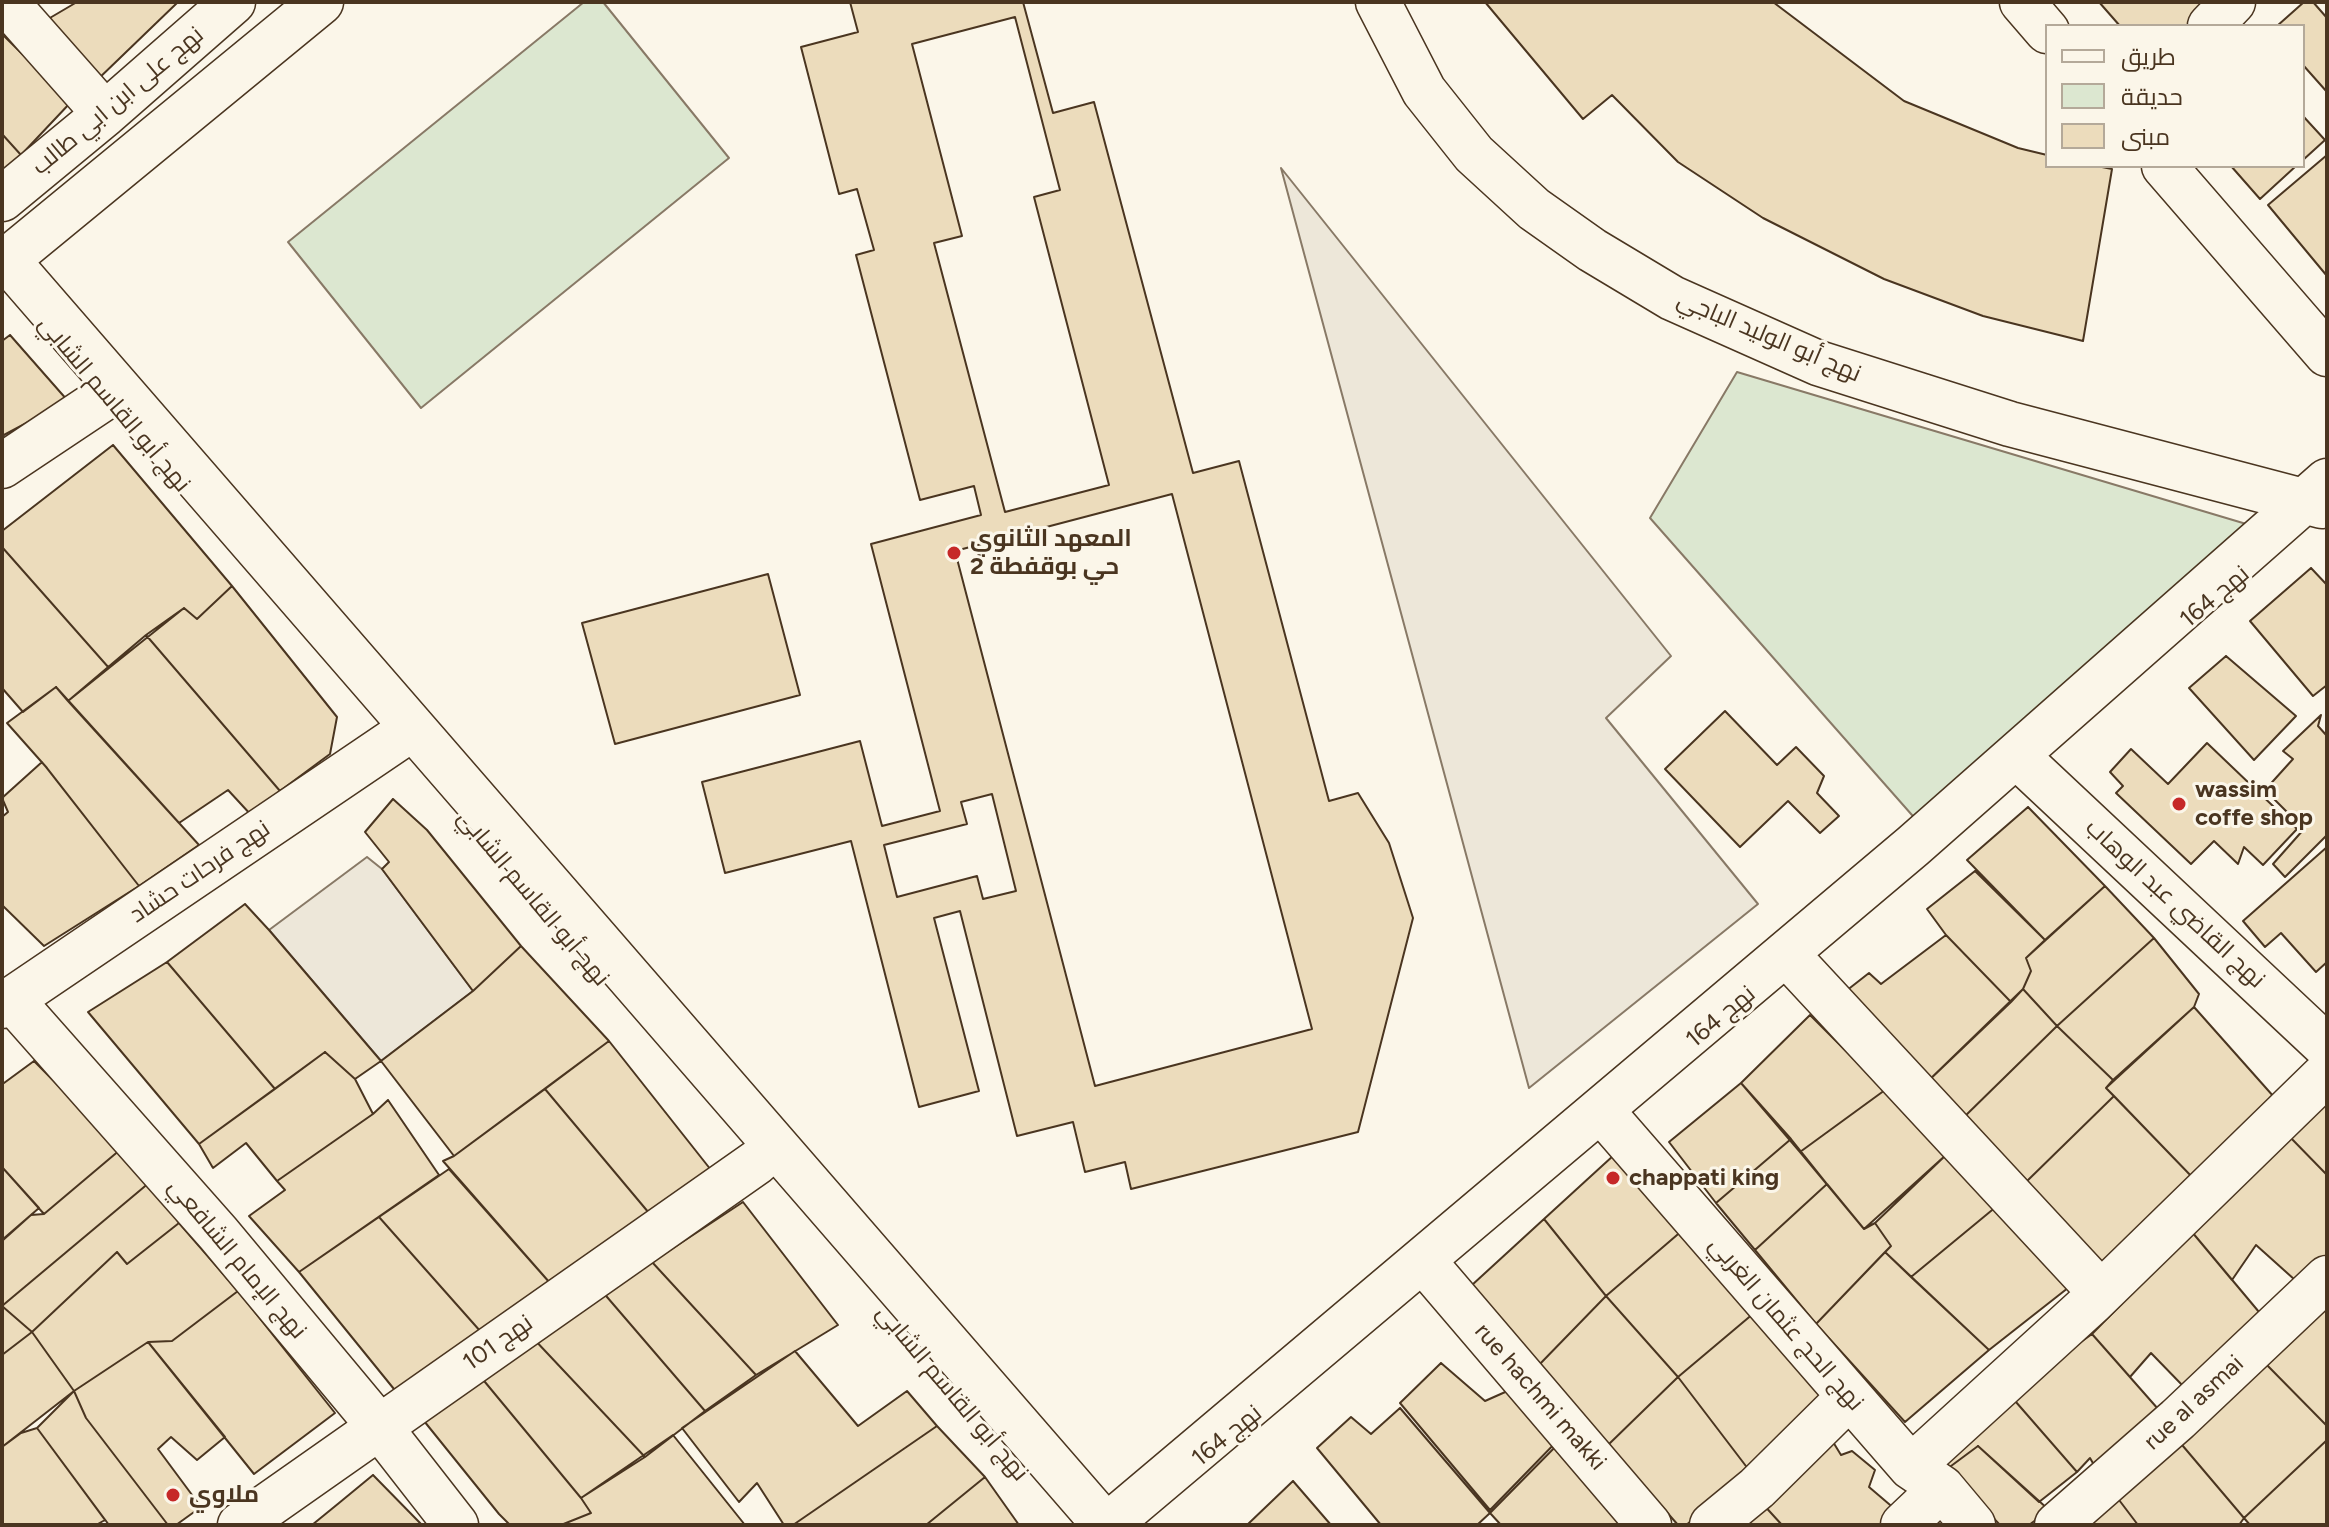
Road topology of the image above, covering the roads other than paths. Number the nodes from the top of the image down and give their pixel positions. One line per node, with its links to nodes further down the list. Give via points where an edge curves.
1 (6, 2): 11 (street)
2 (233, 2): 11 (street, نهج على ابن ابي طالب)
3 (321, 2): 37 (street, via 7,260)
4 (1378, 2): 19 (street, نهج أبو الوليد الباجي, via 1424,91 1474,154 1534,209 1672,298 1833,368 2010,424)
5 (2022, 2): 10 (street)
6 (2050, 2): 8 (street)
7 (2233, 2): 9 (street)
8 (2069, 24)
9 (2212, 24)
10 (2045, 29)
11 (105, 114): 14 (street, نهج على ابن ابي طالب)
12 (2166, 168): 16 (street)
13 (2192, 168): 16 (street)
14 (2, 199)
15 (2, 271): 17 (street, نهج أبو القاسم الشابي)
16 (2325, 328)
17 (107, 396): 18 (street); 20 (street, نهج أبو القاسم الشابي)
18 (2, 466)
19 (2320, 507): 21 (street, نهج 164); 37 (street)
20 (398, 738): 23 (street, نهج فرحات حشاد); 27 (street, نهج أبو القاسم الشابي)
21 (2022, 761): 22 (street, نهج 164); 24 (street, نهج القاضي عبد الوهاب)
22 (1790, 958): 26 (street, نهج 164); 30 (street)
23 (6, 1002): 32 (street, نهج الإمام الشافعي, via 218,1233)
24 (2327, 1047)
25 (2327, 1073): 30 (street)
26 (1605, 1115): 28 (street, نهج 164); 31 (street, نهج الحج عثمان الغربي)
27 (757, 1162): 32 (street, نهج 101); 36 (street, نهج أبو القاسم الشابي)
28 (1431, 1270): 38 (street, نهج 164); 39 (street, rue hachmi makki)
29 (2327, 1278): 43 (street, rue al asmai)
30 (2101, 1293): 33 (street)
31 (1849, 1397): 33 (street, نهج الحج عثمان الغربي); 40 (street)
32 (378, 1425): 34 (street, نهج 101); 35 (street, نهج الإمام الشافعي)
33 (1926, 1478): 41 (street); 42 (street, نهج الحج عثمان الغربي)
34 (240, 1525)
35 (456, 1525)
36 (1064, 1525)
37 (1106, 1525)
38 (1118, 1525)
39 (1649, 1525)
40 (1712, 1525)
41 (1903, 1525)
42 (1973, 1525)
43 (2057, 1525)

